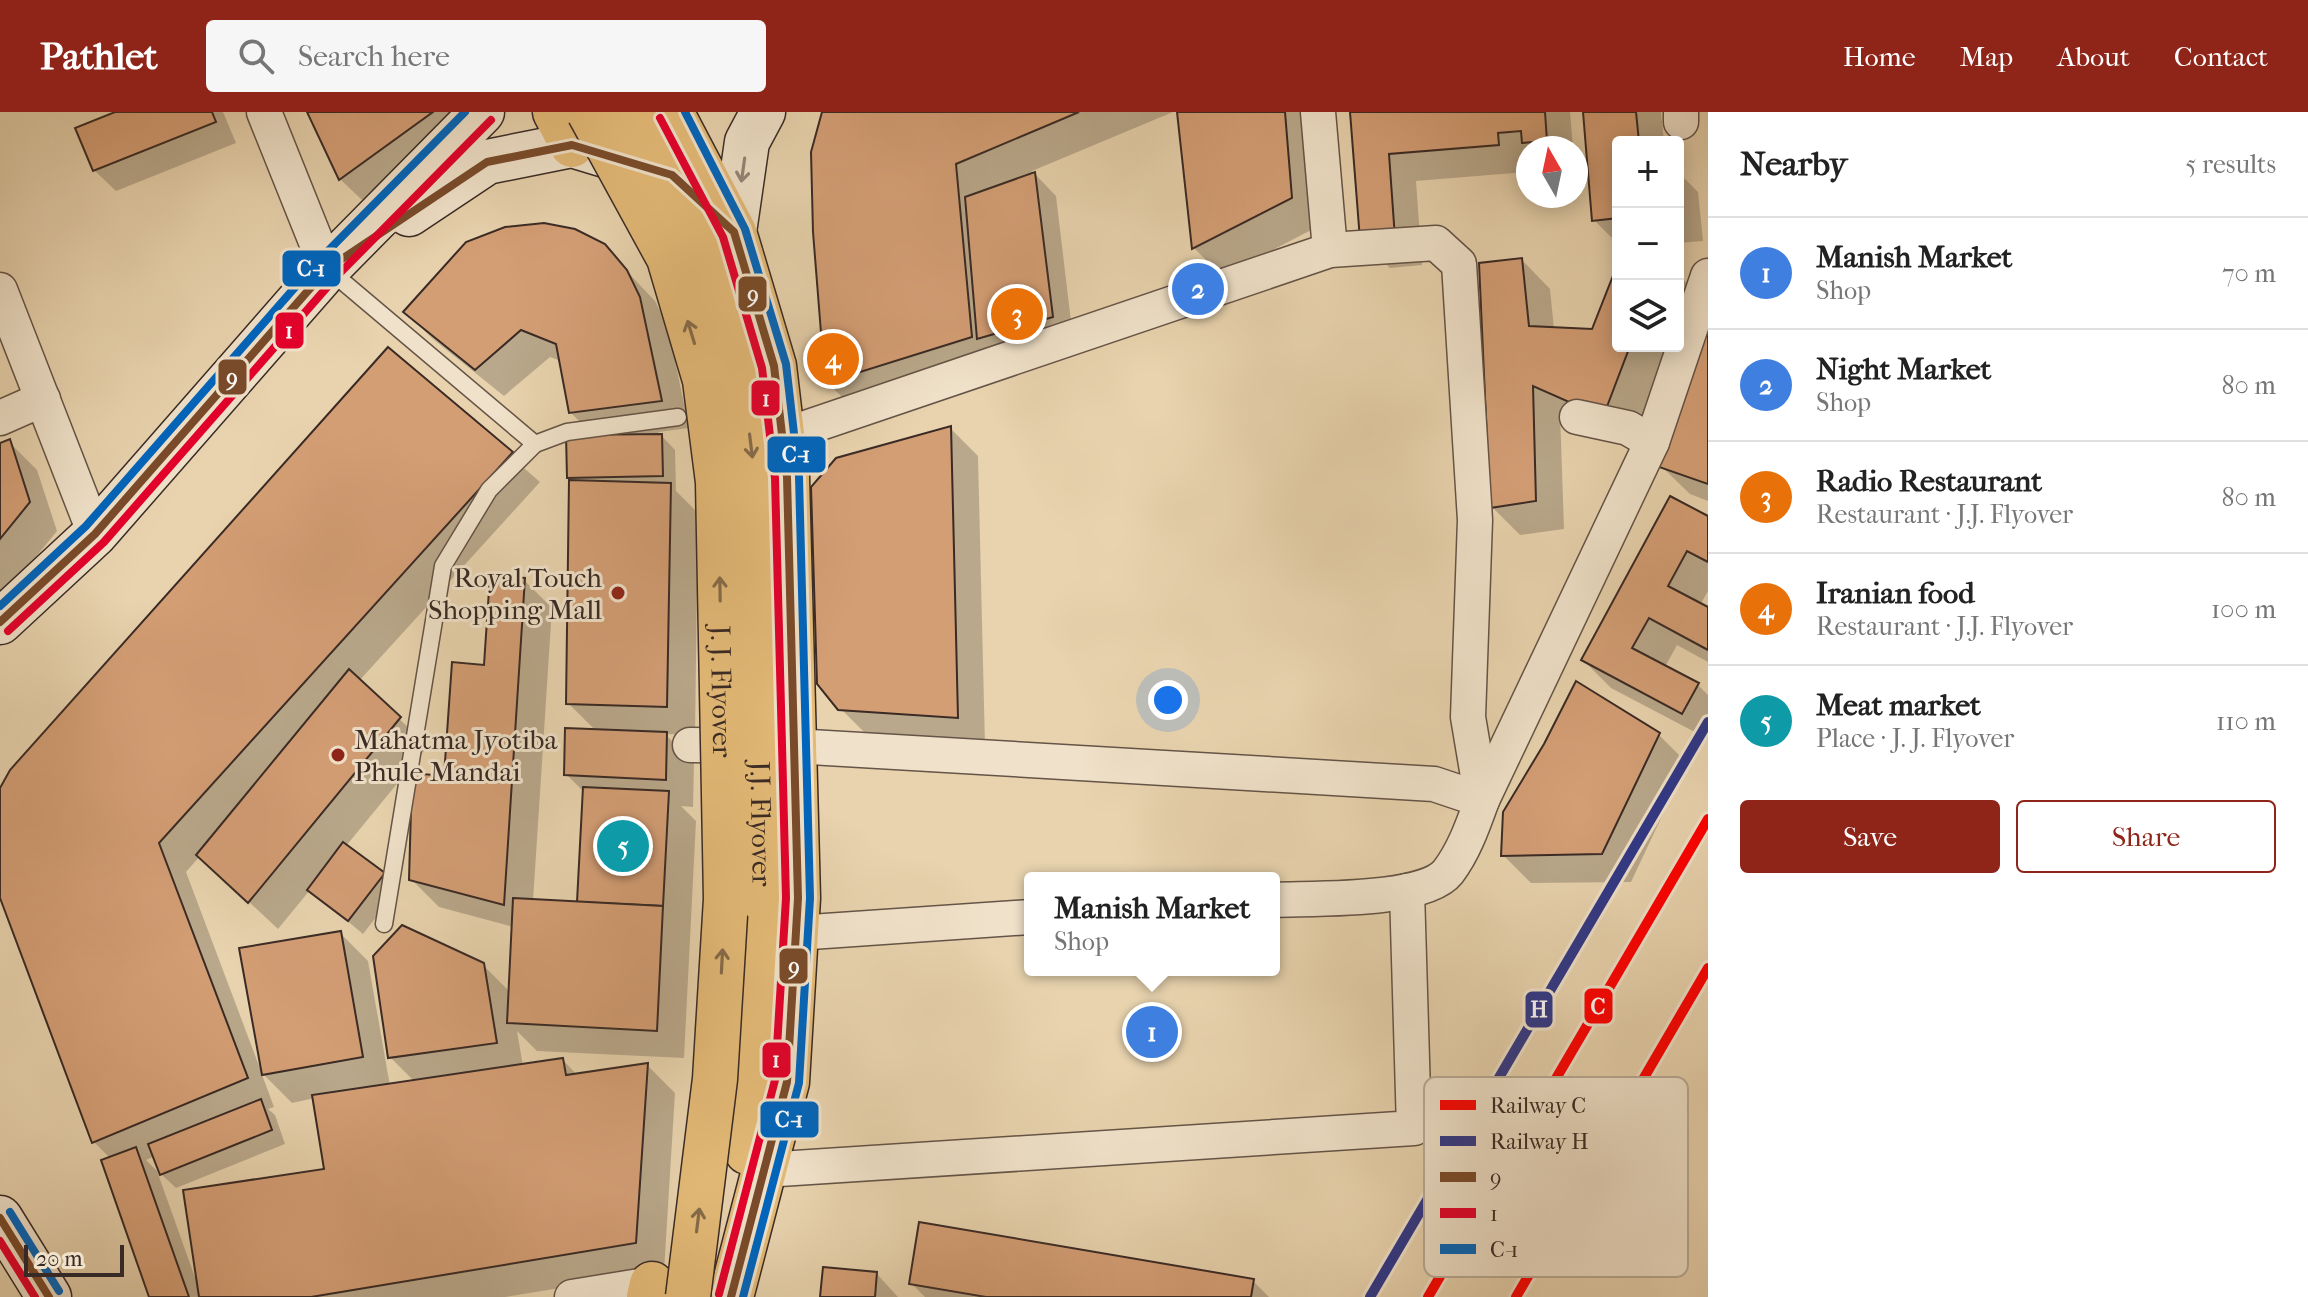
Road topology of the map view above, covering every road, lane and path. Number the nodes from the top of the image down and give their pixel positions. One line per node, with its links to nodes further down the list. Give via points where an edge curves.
1 (264, 112): 10 (street)
2 (482, 112): 10 (main road)
3 (633, 112): 30 (main road, J.J. Flyover, one-way to 30, bridge, via 704,244 742,373 755,479 763,900)
4 (671, 112): 8 (main road)
5 (763, 112): 8 (main road, one-way to 8, via 747,142)
6 (1318, 112): 9 (street)
7 (572, 123): 8 (main road, via 672,175); 10 (main road, via 487,162); 33 (main road, J. J. Flyover, one-way to 7, bridge, via 715,1079 726,899 718,482 705,380 669,258)
8 (734, 232): 17 (main road, via 774,366)
9 (1330, 250): 17 (street); 24 (street, via 1436,243 1459,264 1475,520 1468,717)
10 (327, 269): 19 (lane); 20 (main road)
11 (1708, 276): 18 (street)
12 (0, 290): 13 (street)
13 (43, 399): 16 (street); 20 (street)
14 (678, 417): 19 (lane, via 567,432)
15 (1577, 417): 18 (street, via 1628,428)
16 (0, 418)
17 (782, 436): 23 (main road)
18 (1652, 442): 24 (street)
19 (535, 444): 28 (lane, via 489,490 443,566)
20 (95, 534): 21 (main road)
21 (0, 622)
22 (690, 745): 23 (street)
23 (793, 746): 24 (street, via 1434,784); 29 (main road)
24 (1482, 800): 25 (street, via 1447,874 1432,885)
25 (1407, 891): 26 (street); 30 (street, via 1414,1128)
26 (1280, 900)
27 (1024, 917): 29 (street)
28 (384, 924)
29 (796, 933): 30 (main road, via 787,1082)
30 (753, 1184): 32 (main road)
31 (0, 1218): 34 (main road)
32 (733, 1283)
33 (663, 1293): 35 (street)
34 (49, 1297)
35 (572, 1297)

